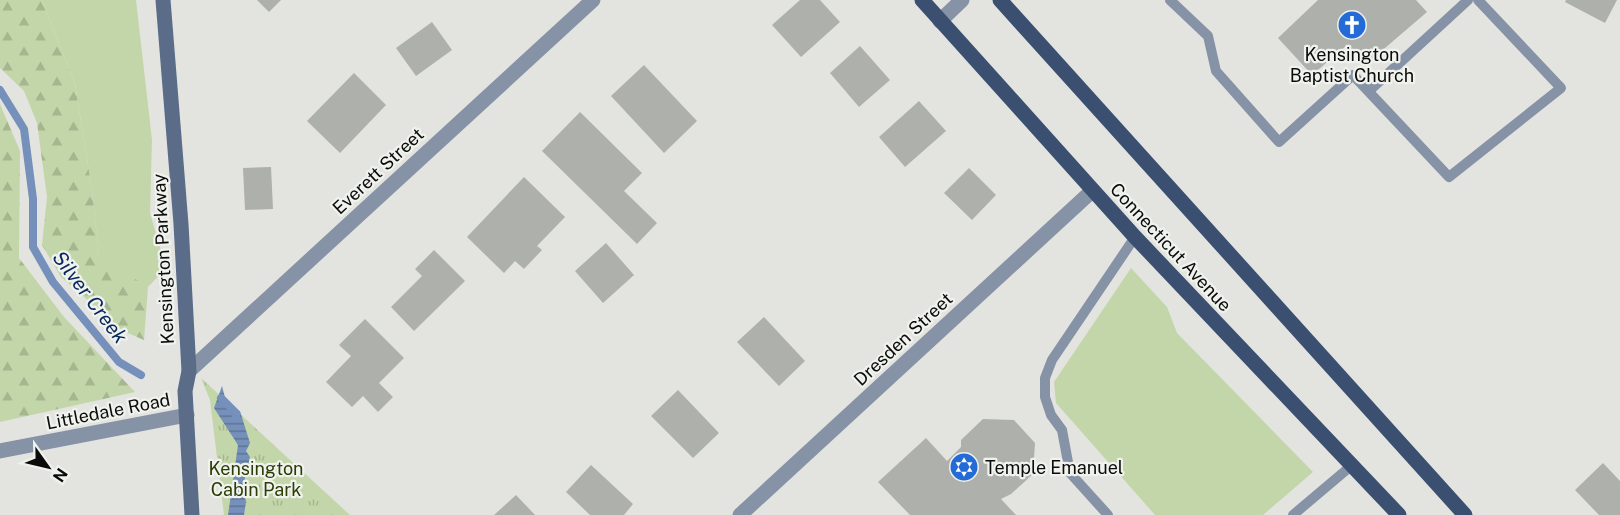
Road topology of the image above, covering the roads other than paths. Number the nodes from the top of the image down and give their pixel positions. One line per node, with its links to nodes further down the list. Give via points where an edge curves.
1 (163, 0): 13 (street, Kensington Parkway, via 182,224)
2 (593, 0): 13 (street, Everett Street)
3 (922, 0): 9 (main road, Connecticut Avenue)
4 (962, 0): 9 (street)
5 (1000, 0): 22 (main road, Connecticut Avenue)
6 (1170, 0): 10 (lane, via 1208,36 1215,71 1279,142 1353,75)
7 (1468, 0): 10 (lane)
8 (1478, 0): 10 (lane, via 1561,88 1449,177)
9 (940, 21): 11 (main road, Connecticut Avenue)
10 (1369, 91)
11 (1092, 191): 12 (main road, Connecticut Avenue); 18 (street, Dresden Street)
12 (1134, 237): 16 (main road, Connecticut Avenue); 19 (lane, via 1052,360 1045,378 1045,397 1062,430 1070,473)
13 (189, 371): 14 (street, Kensington Parkway, via 185,391)
14 (187, 415): 15 (street, Littledale Road); 17 (street, Kensington Parkway)
15 (0, 451)
16 (1351, 466): 20 (lane); 21 (main road, Connecticut Avenue)
17 (192, 515)
18 (740, 515)
19 (1108, 515)
20 (1293, 515)
21 (1399, 515)
22 (1465, 515)

